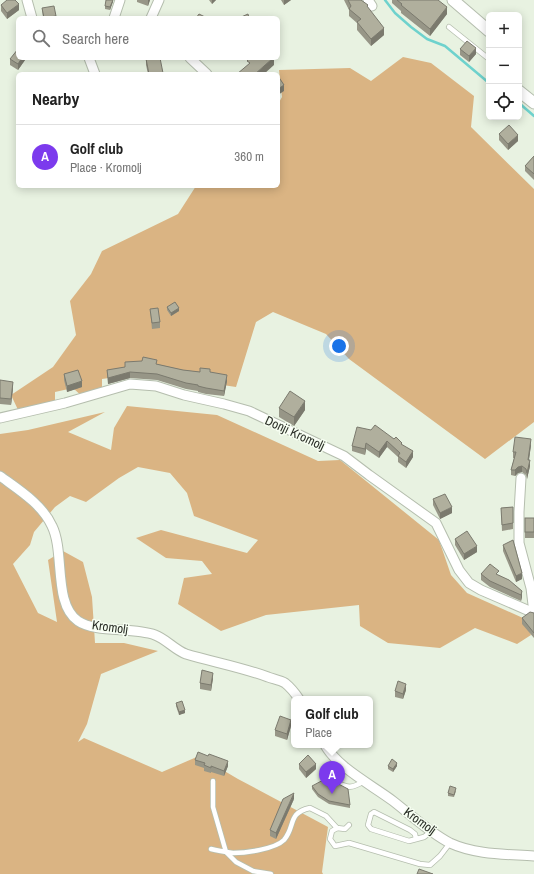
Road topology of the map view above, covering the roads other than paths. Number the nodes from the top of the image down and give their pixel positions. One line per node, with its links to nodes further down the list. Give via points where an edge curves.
1 (27, 0): 5 (street)
2 (120, 0): 6 (street)
3 (159, 0): 7 (street)
4 (453, 0): 9 (street)
5 (31, 16)
6 (115, 16)
7 (152, 16)
8 (449, 27): 10 (lane)
9 (486, 28)
10 (486, 57)
11 (90, 60): 13 (street)
12 (192, 60): 14 (street)
13 (94, 72)
14 (205, 72)
15 (522, 93): 16 (street)
16 (534, 103)
17 (0, 418): 20 (street, Donji Kromolj, via 130,384 156,386 249,412 344,456 436,523 459,570 469,584)
18 (0, 476): 21 (street, Kromolj, via 36,504 52,526 58,545 63,598 78,621 96,628 134,630 155,635 184,653 284,683)
19 (521, 478): 20 (street, via 519,543 531,588)
20 (534, 613)
21 (297, 696)
22 (327, 748): 25 (street, Kromolj, via 344,766)
23 (213, 781): 32 (lane, via 213,807)
24 (333, 781): 25 (lane, via 348,788)
25 (364, 781): 28 (street, Kromolj)
26 (348, 825): 27 (lane, via 345,829)
27 (337, 828): 30 (lane, via 330,836 335,846 349,843 420,864 430,865); 32 (lane, via 326,816 310,808 296,813 285,838 280,843 265,849)
28 (432, 831): 29 (lane); 30 (street, Kromolj)
29 (416, 839): 29 (lane, via 410,830 374,812 371,814 368,825 371,829 408,841)
30 (450, 843): 33 (street, Kromolj, via 480,853)
31 (211, 849): 32 (lane)
32 (226, 852): 34 (lane, via 236,862 253,871)
33 (534, 856)
34 (271, 874)

